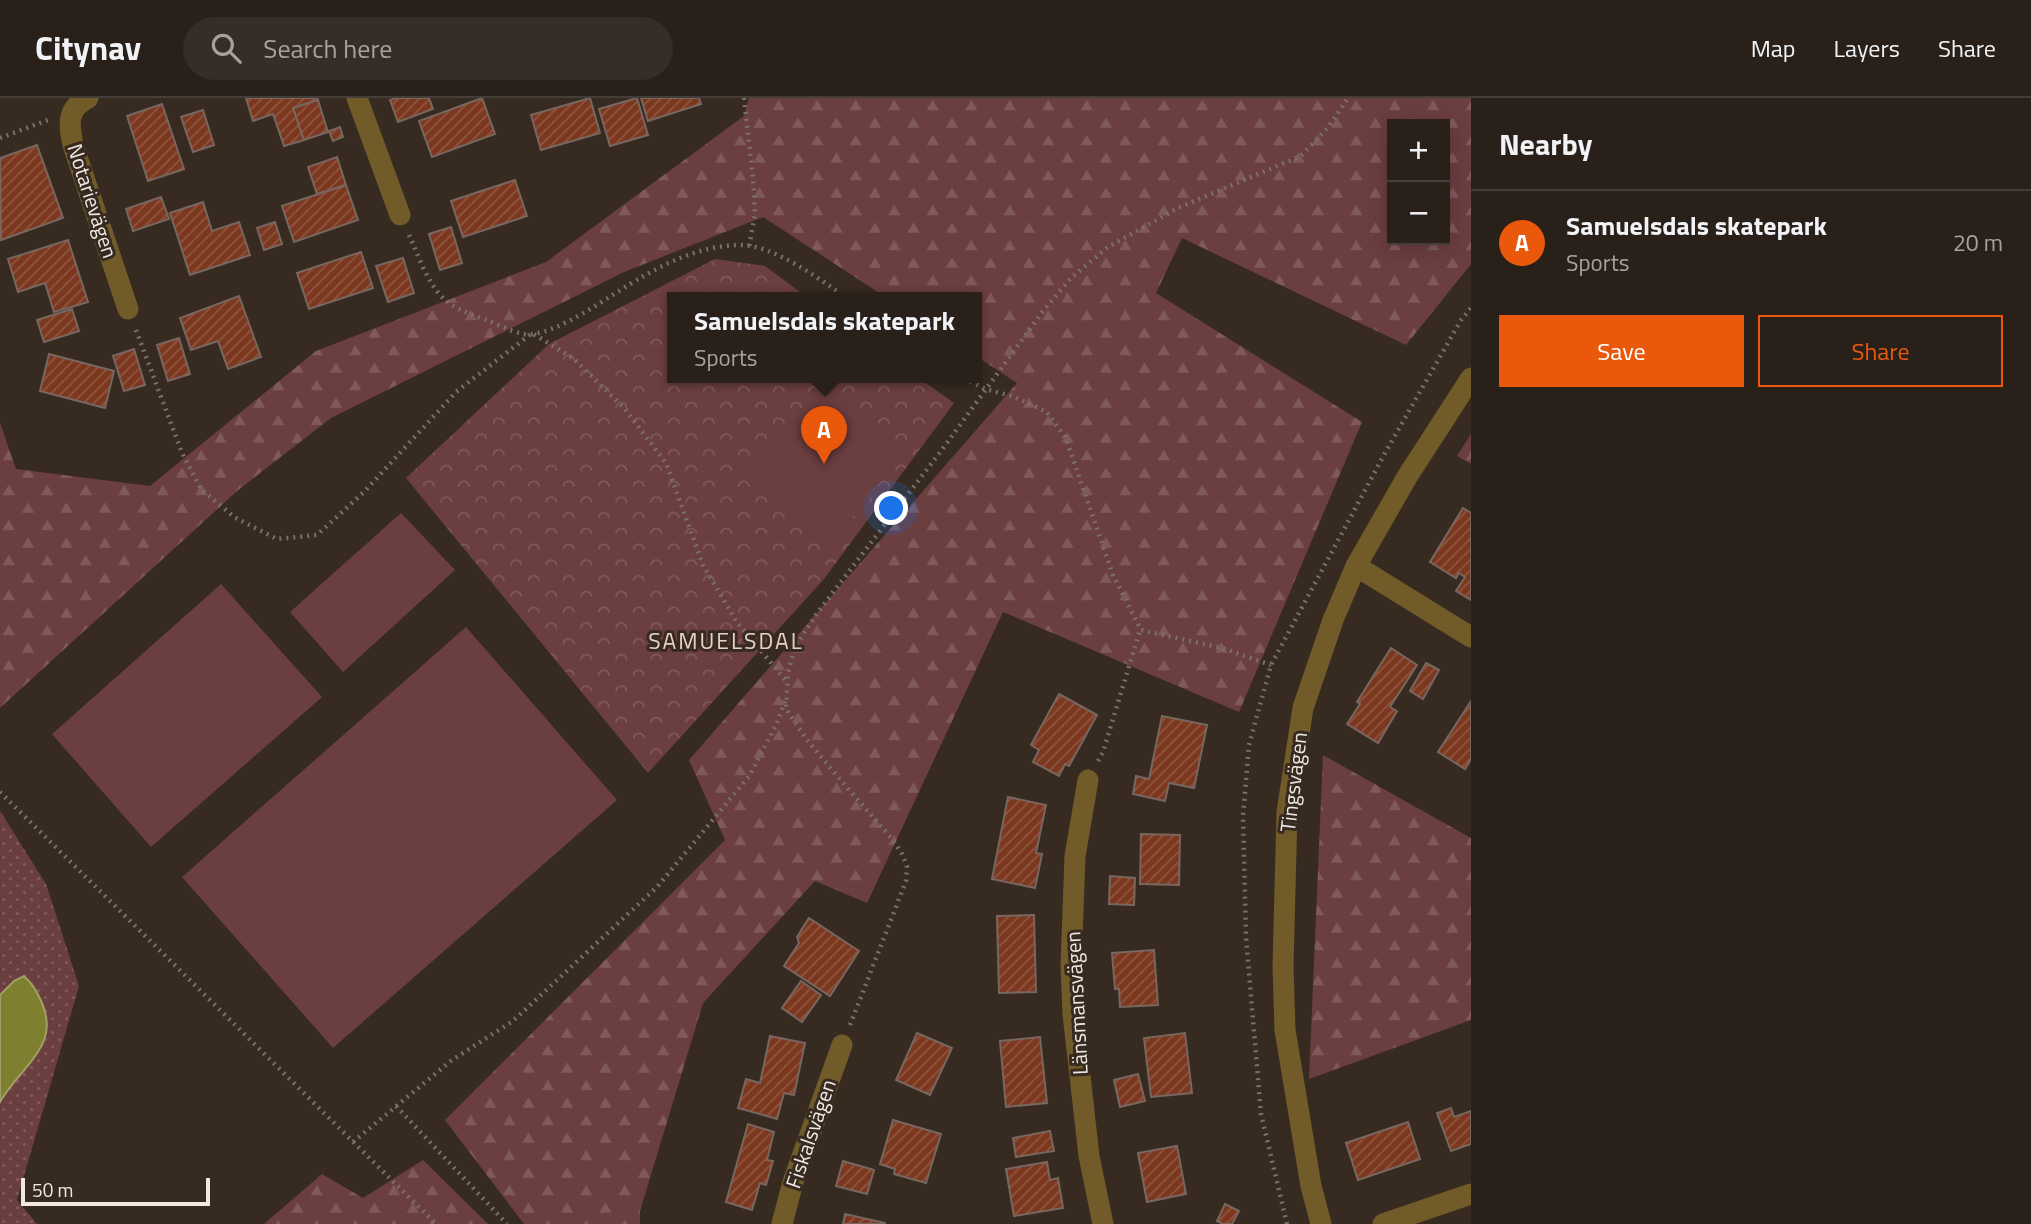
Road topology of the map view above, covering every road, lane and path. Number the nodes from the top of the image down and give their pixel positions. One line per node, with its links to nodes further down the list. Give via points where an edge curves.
1 (357, 98): 6 (street)
2 (744, 98): 7 (path, via 755,214)
3 (1348, 98): 13 (path, via 1301,156 1178,208 1108,247 1071,278)
4 (83, 102): 5 (path); 9 (street, Notarievägen, via 68,123)
5 (0, 138)
6 (400, 215): 10 (path, via 427,275 446,300 471,314)
7 (749, 247): 8 (path, via 786,260); 10 (path, via 710,248 681,258 552,330)
8 (837, 292)
9 (128, 309): 10 (path, via 182,453 201,489 233,517 277,539 317,535 365,491 456,392)
10 (532, 333): 18 (path, via 574,359 625,409 666,463 703,565 736,621)
11 (1471, 378): 14 (street, Tingsvägen)
12 (974, 383): 13 (path)
13 (985, 389): 15 (path, via 1047,412 1066,439 1113,575); 18 (path, via 818,612 795,647)
14 (1356, 566): 16 (street); 30 (street, Tingsvägen, via 1303,708 1287,812 1285,1030)
15 (1140, 629): 17 (path); 20 (path, via 1102,752)
16 (1471, 637)
17 (1271, 665)
18 (788, 682): 19 (path)
19 (787, 695): 22 (path, via 786,709 807,740 893,840 907,866); 23 (path, via 750,775 657,887 513,1021 452,1060)
20 (1088, 780): 29 (street, Länsmansvägen, via 1075,856 1072,990 1089,1156)
21 (0, 792): 24 (path)
22 (842, 1045): 28 (street, Fiskalsvägen)
23 (396, 1107): 24 (path); 27 (path)
24 (353, 1142): 26 (path)
25 (1471, 1194): 31 (street)
26 (436, 1224)
27 (508, 1224)
28 (782, 1224)
29 (1103, 1224)
30 (1321, 1224)
31 (1383, 1224)

